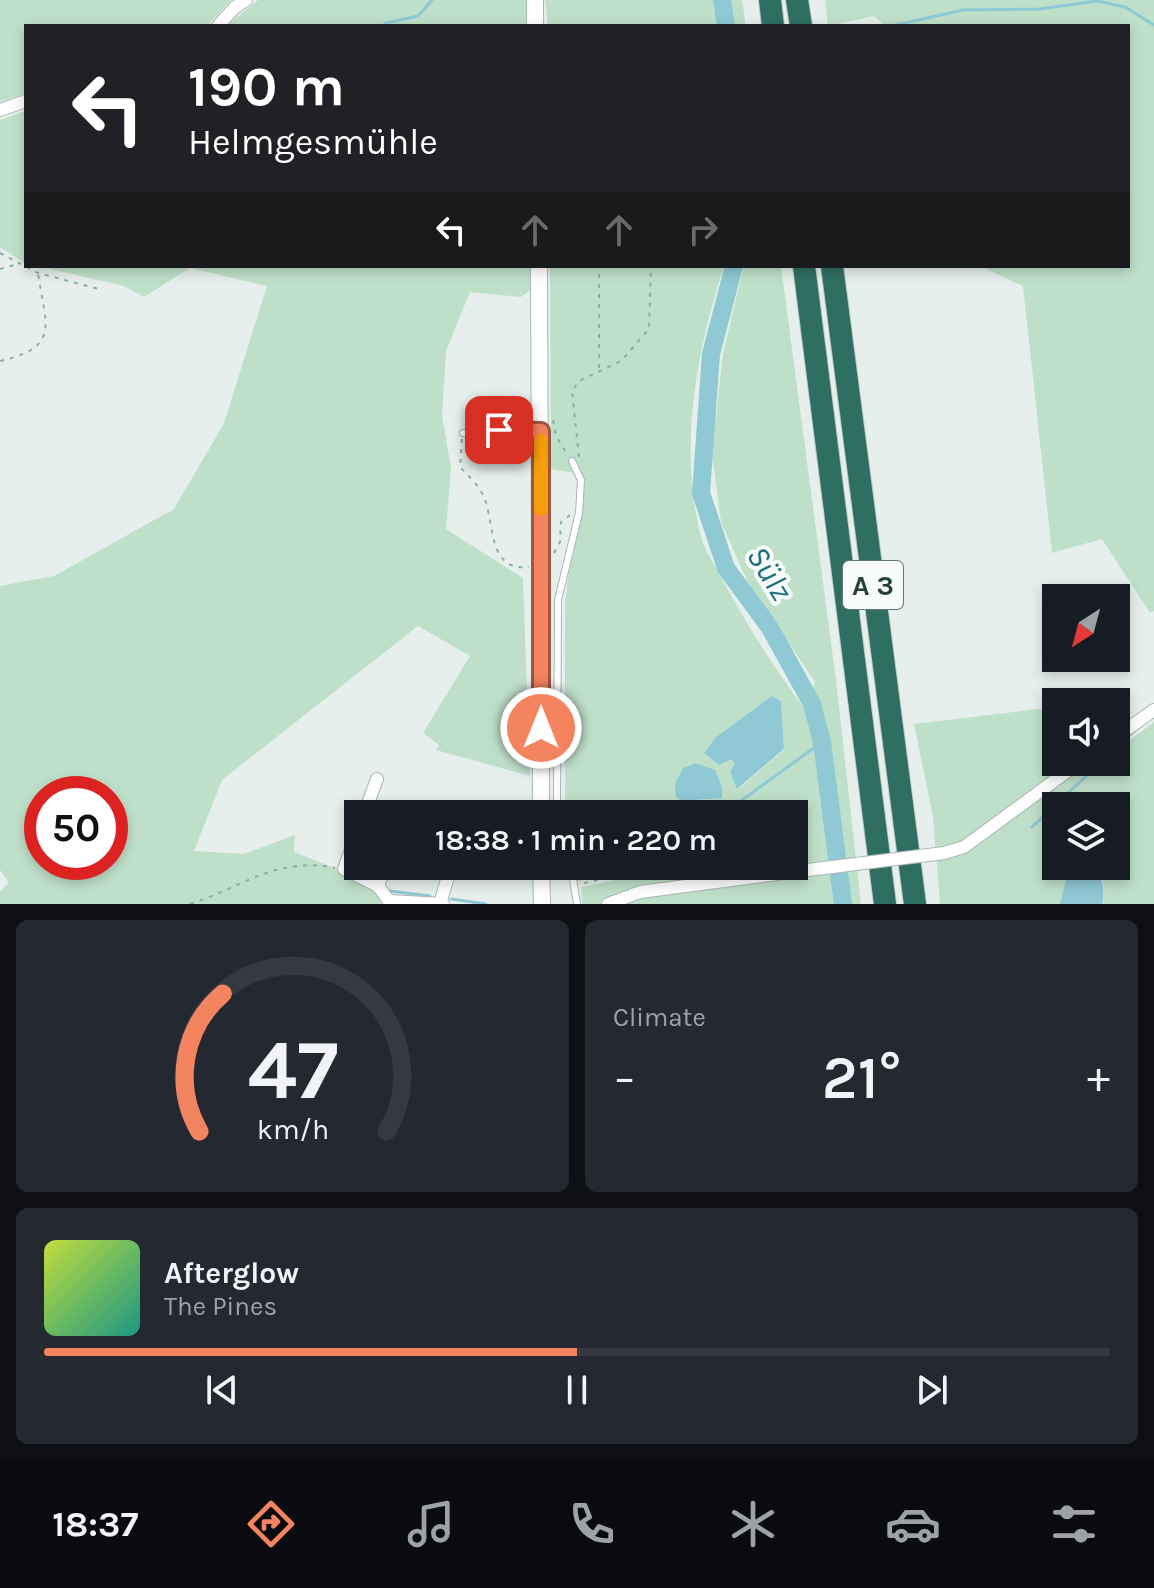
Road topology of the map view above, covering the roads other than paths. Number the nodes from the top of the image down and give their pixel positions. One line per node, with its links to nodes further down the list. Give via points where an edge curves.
1 (246, 0): 5 (street)
2 (535, 0): 6 (main road)
3 (770, 0): 7 (highway)
4 (797, 0): 8 (highway)
5 (220, 24)
6 (535, 24)
7 (773, 24)
8 (801, 24)
9 (24, 102): 10 (street)
10 (0, 110)
11 (539, 268): 14 (main road)
12 (804, 268): 35 (highway, A 3)
13 (832, 268): 36 (highway, A 3)
14 (541, 431): 15 (lane); 22 (main road)
15 (463, 433)
16 (572, 461): 23 (lane, via 581,480 579,513 558,600)
17 (1154, 710): 18 (street)
18 (1130, 727)
19 (1061, 776): 34 (street, bridge, via 964,847 944,853 640,892)
20 (377, 779): 21 (street)
21 (369, 800)
22 (541, 800)
23 (557, 800)
24 (366, 880): 29 (street)
25 (380, 880): 29 (street)
26 (448, 880): 31 (street)
27 (541, 880): 32 (main road)
28 (574, 880): 33 (lane)
29 (378, 886): 30 (street)
30 (388, 903): 31 (street)
31 (442, 904)
32 (542, 904)
33 (577, 904)
34 (608, 904)
35 (885, 904)
36 (915, 904)

